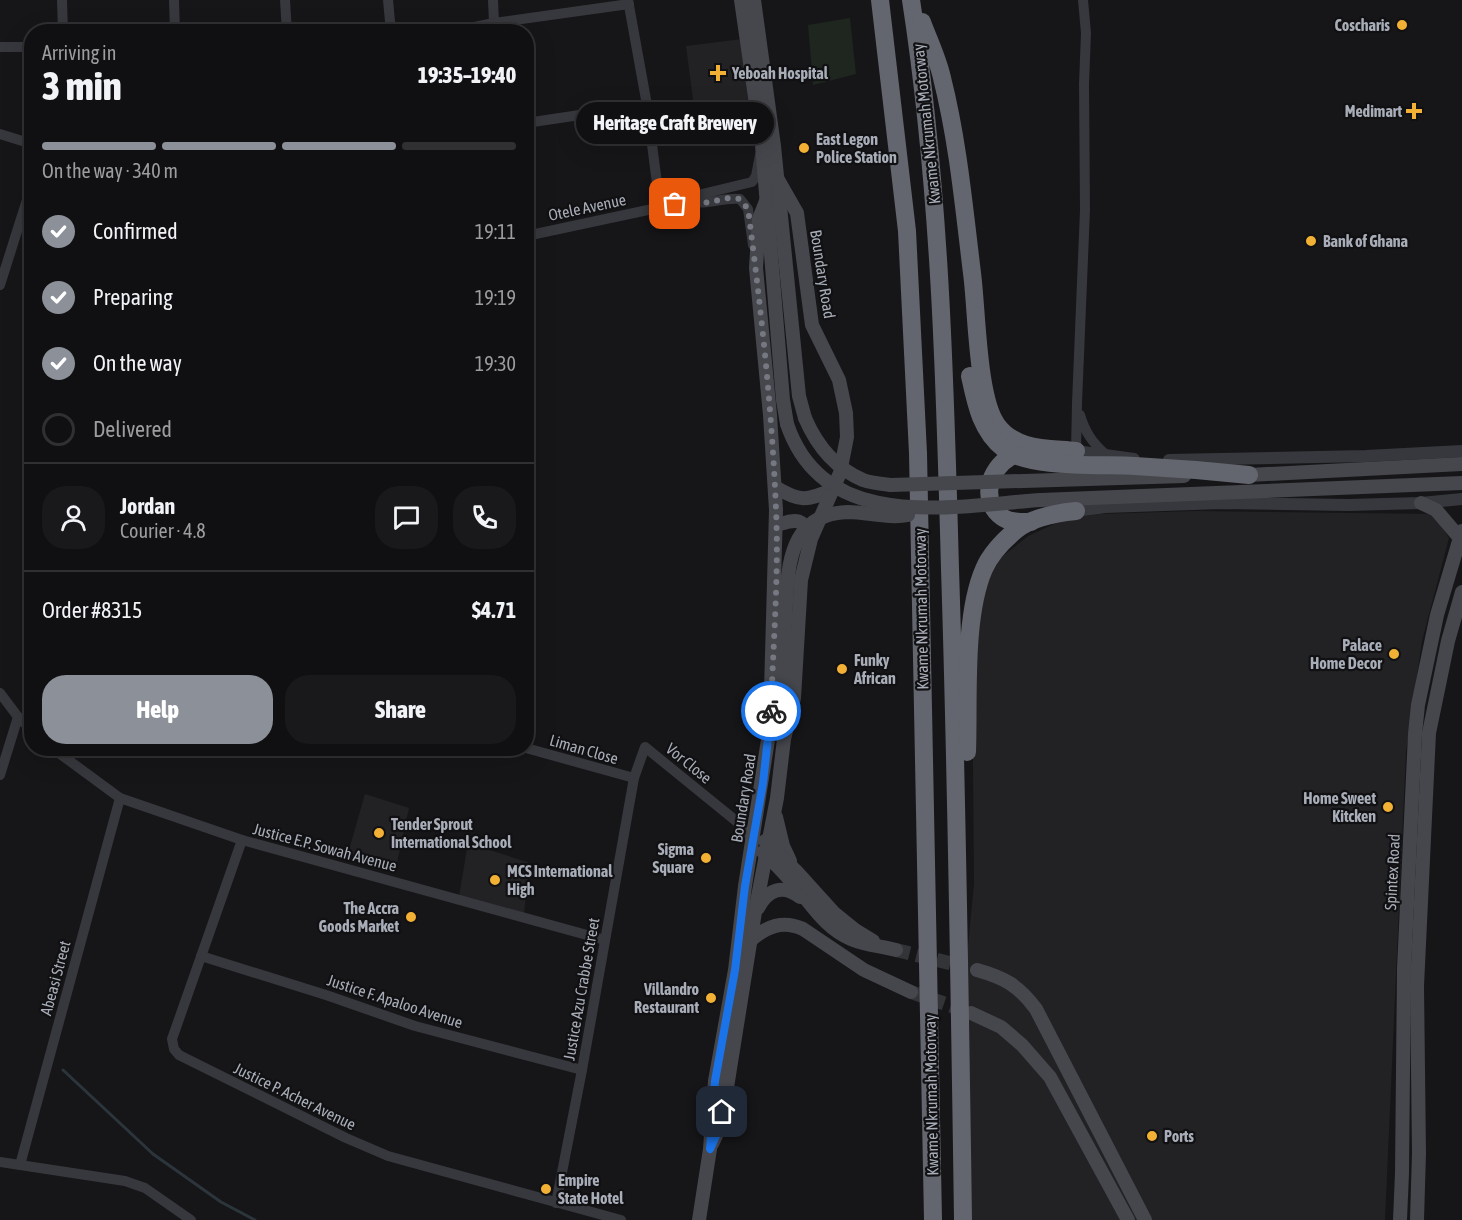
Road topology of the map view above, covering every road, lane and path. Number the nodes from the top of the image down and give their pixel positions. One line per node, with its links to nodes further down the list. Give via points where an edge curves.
1 (62, 0): 13 (street)
2 (174, 0): 14 (street)
3 (285, 0): 15 (street)
4 (388, 0): 16 (street)
5 (493, 0): 12 (street)
6 (741, 0): 24 (main road, Boundary Road)
7 (754, 0): 25 (main road, Boundary Road)
8 (880, 0): 90 (highway, Kwame Nkrumah Motorway, via 907,231 918,431)
9 (912, 0): 26 (highway, via 942,77); 74 (highway, Kwame Nkrumah Motorway, via 942,309)
10 (1083, 0): 34 (street, via 1085,210)
11 (628, 2): 12 (street); 20 (street)
12 (494, 23): 17 (street)
13 (63, 24)
14 (175, 24)
15 (286, 24)
16 (390, 24)
17 (489, 24)
18 (0, 46): 19 (street)
19 (24, 47)
20 (647, 105): 21 (street); 29 (street)
21 (534, 122)
22 (0, 134): 23 (street)
23 (24, 142)
24 (762, 145): 27 (street, Otele Avenue, via 752,182 699,195); 28 (main road, Boundary Road)
25 (777, 178): 40 (main road, Boundary Road, bridge, via 799,396 814,439 843,469 865,481 891,485); 43 (main road, Boundary Road, via 796,213 812,325 837,374 846,412 845,452)
26 (960, 180): 35 (highway, via 988,407 1007,436 1021,444); 40 (highway, bridge, via 962,285 970,376 977,412 990,435 1005,450 1031,460)
27 (690, 201): 29 (street, Otele Avenue); 32 (street, Otele Avenue, via 699,204 729,198 746,204)
28 (766, 201): 32 (main road, Boundary Road, via 759,219); 46 (main road, Boundary Road, bridge, via 783,400 792,439 812,468 834,486 860,499)
29 (660, 207): 31 (street, Otele Avenue)
30 (24, 209): 33 (street)
31 (534, 234)
32 (756, 268): 42 (main road, Boundary Road)
33 (0, 285)
34 (1077, 403): 36 (street); 38 (street, via 1085,430)
35 (1052, 450): 36 (highway); 48 (highway, via 1012,456 992,476 991,501 1002,517)
36 (1076, 451): 38 (street)
37 (1462, 452): 38 (street, via 1207,460 1142,460)
38 (1105, 454)
39 (1462, 464): 40 (main road, Boundary Road)
40 (1249, 475)
41 (1462, 483): 46 (main road, bridge)
42 (775, 487): 43 (main road, via 788,495 810,499); 49 (main road, Boundary Road)
43 (832, 490): 51 (main road, Boundary Road)
44 (1462, 499): 45 (street)
45 (1421, 503): 47 (street, via 1222,503); 50 (main road, via 1436,510)
46 (916, 508): 56 (main road, bridge, via 906,516 847,512 826,515 812,521 799,537 792,551 785,622)
47 (1076, 511): 48 (highway)
48 (1030, 522): 74 (highway, via 1017,530 989,561 973,613 969,649 968,893)
49 (776, 525): 51 (main road, via 801,522); 64 (main road, Boundary Road, via 770,727)
50 (1461, 534): 80 (main road, Spintex Road, via 1437,615 1418,705 1404,969)
51 (812, 539): 56 (main road, Boundary Road, via 801,580 794,698)
52 (1462, 593): 96 (main road, Spintex Road, via 1429,733 1417,986)
53 (0, 693): 54 (street)
54 (18, 717): 55 (street); 60 (street)
55 (24, 723)
56 (784, 739): 63 (main road, Boundary Road)
57 (645, 747): 61 (street, Justice Azu Crabbe Street); 64 (street, Vor Close)
58 (534, 750): 61 (street, Liman Close)
59 (63, 756): 62 (street, Justice E.P. Sowah Avenue)
60 (0, 775)
61 (634, 778): 70 (street, Justice Azu Crabbe Street)
62 (120, 798): 65 (street, Justice E.P. Sowah Avenue); 84 (street, Abeasi Street)
63 (774, 811): 66 (main road, Boundary Road); 67 (main road, via 783,846)
64 (749, 832): 66 (main road); 81 (main road, Boundary Road, via 735,970 715,1081)
65 (242, 840): 70 (street, Justice E.P. Sowah Avenue); 75 (street, Justice P. Acher Avenue)
66 (768, 850): 67 (main road); 68 (main road); 69 (main road, Boundary Road)
67 (796, 871): 72 (main road, via 834,913)
68 (808, 903): 69 (main road, via 785,889 777,889); 72 (main road, via 849,939)
69 (755, 912): 71 (main road, Boundary Road)
70 (605, 940): 79 (street, Justice Azu Crabbe Street)
71 (751, 940): 77 (main road, via 773,926 794,924 864,970); 81 (main road, Boundary Road, via 721,1125)
72 (880, 946): 73 (main road)
73 (896, 950)
74 (959, 951): 91 (highway, Kwame Nkrumah Motorway)
75 (201, 956): 79 (street, Justice F. Apaloo Avenue, via 415,1026); 86 (street, Justice P. Acher Avenue, via 172,1039 179,1055 388,1156)
76 (977, 969): 82 (main road, via 1011,982 1036,1009)
77 (911, 992)
78 (970, 1012): 85 (main road, via 1022,1045 1050,1077)
79 (582, 1070): 86 (street, Justice Azu Crabbe Street)
80 (1403, 1088): 94 (main road, via 1396,1129); 95 (main road, Spintex Road)
81 (710, 1149): 89 (main road, Boundary Road)
82 (1111, 1153): 85 (main road); 93 (main road)
83 (0, 1162): 84 (street)
84 (20, 1165): 87 (street, via 125,1181 145,1188)
85 (1105, 1178): 92 (main road)
86 (556, 1203): 88 (street, Justice P. Acher Avenue)
87 (191, 1220)
88 (621, 1220)
89 (699, 1220)
90 (933, 1220)
91 (963, 1220)
92 (1128, 1220)
93 (1145, 1220)
94 (1391, 1220)
95 (1400, 1220)
96 (1417, 1220)

